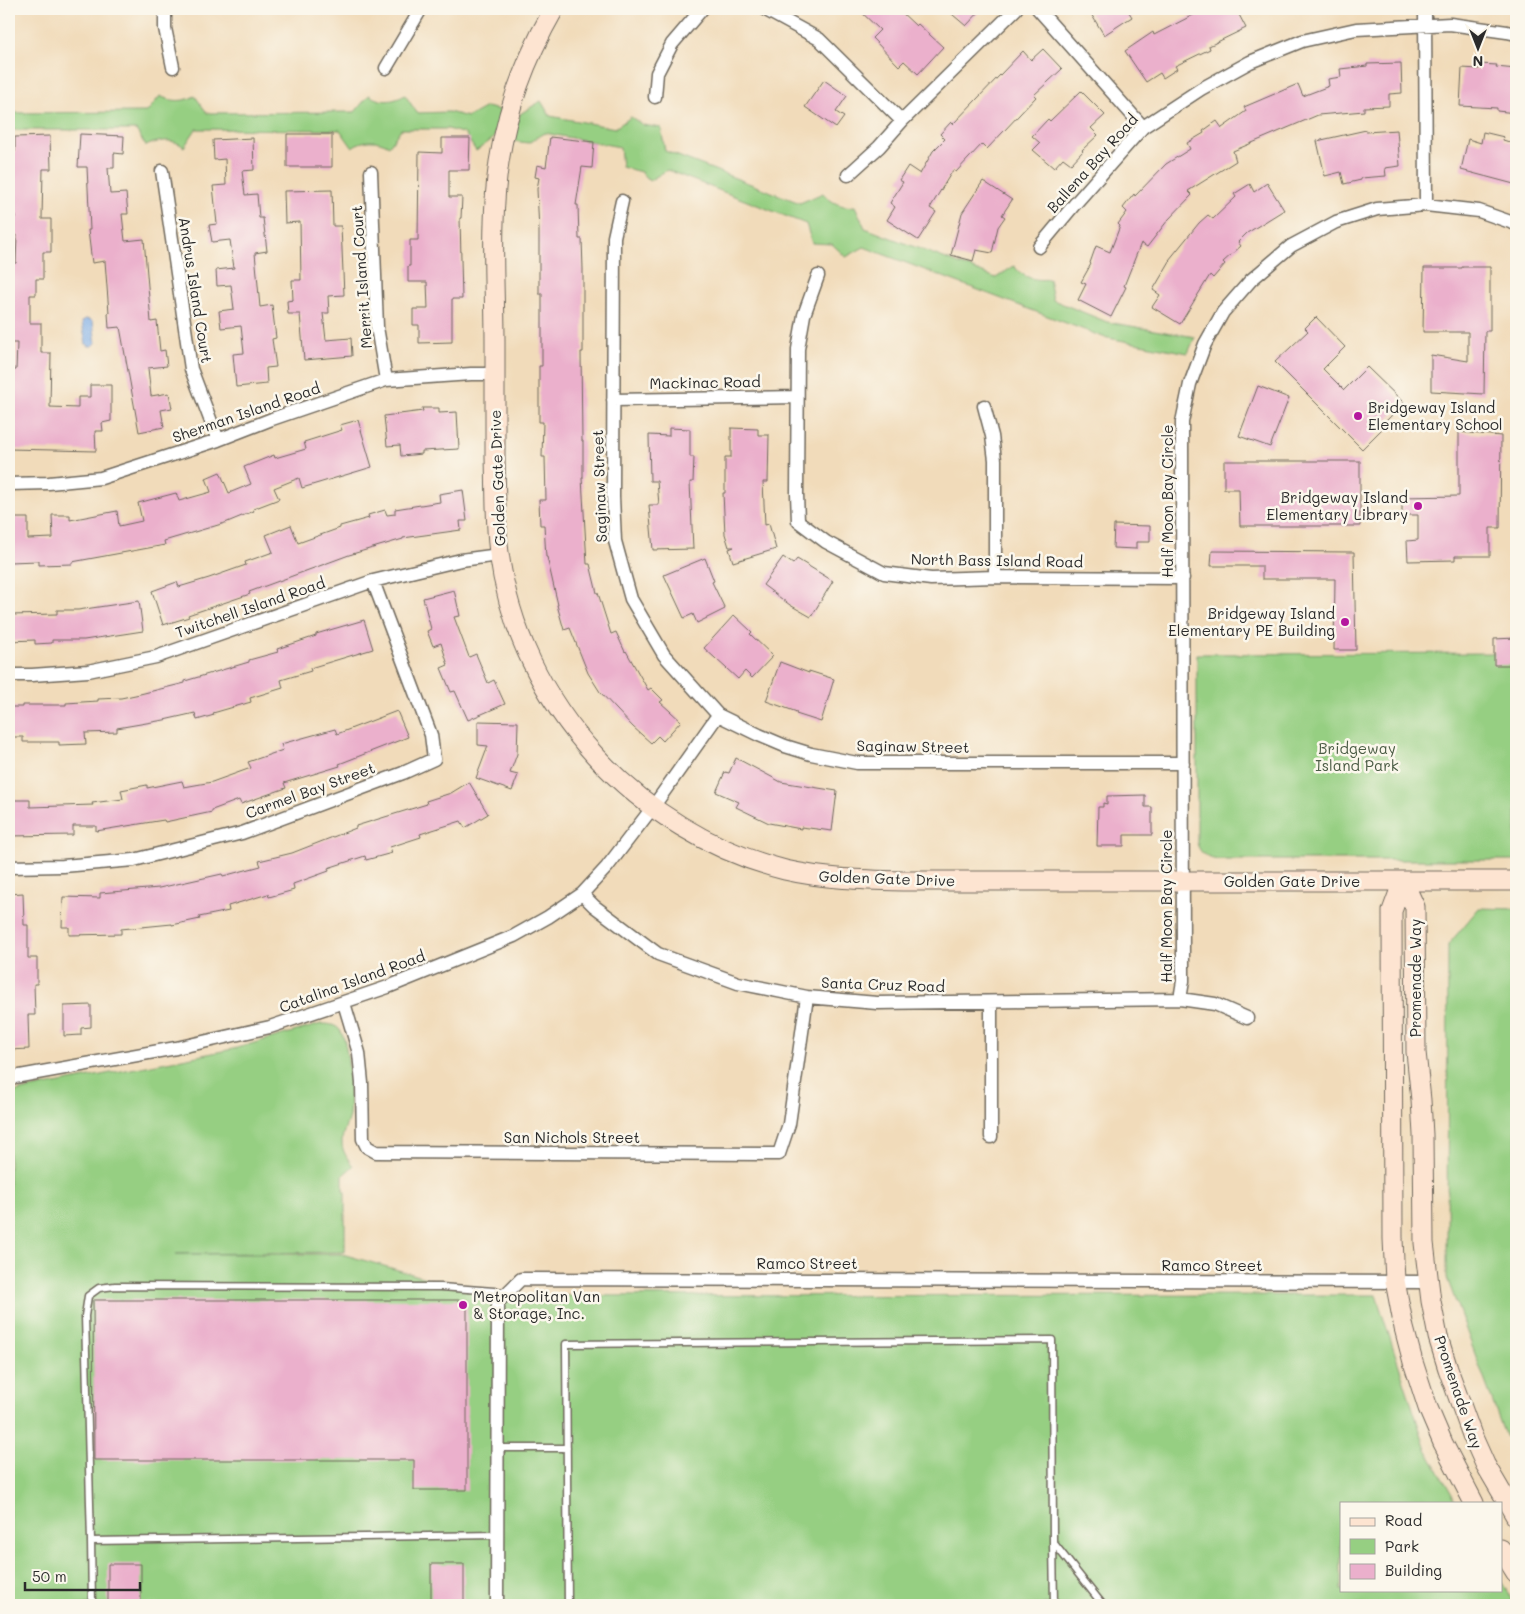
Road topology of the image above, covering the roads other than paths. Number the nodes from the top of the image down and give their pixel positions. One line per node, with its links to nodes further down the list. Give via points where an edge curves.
1 (165, 9): 11 (street, via 165,28)
2 (421, 9): 12 (street)
3 (554, 9): 24 (street, Golden Gate Drive, via 529,57 499,162 495,228)
4 (702, 9): 13 (street, via 672,44 657,73)
5 (764, 9): 14 (street, via 819,39)
6 (1016, 9): 14 (street)
7 (1038, 9): 15 (street)
8 (1425, 9): 9 (street)
9 (1425, 25): 10 (street, Ballena Bay Road, via 1450,24); 15 (street, Ballena Bay Road, via 1356,29 1302,41 1250,62); 20 (street)
10 (1516, 34)
11 (173, 67)
12 (386, 68)
13 (655, 97)
14 (902, 121): 18 (street)
15 (1143, 127): 22 (street, Ballena Bay Road)
16 (162, 171): 29 (street, Andrus Island Court, via 191,369)
17 (371, 172): 25 (street, Merrit Island Court, via 377,327)
18 (848, 174)
19 (622, 202): 27 (street, Saginaw Street, via 614,237)
20 (1426, 205): 21 (street, Half Moon Bay Circle, via 1479,211); 33 (street, Half Moon Bay Circle, via 1377,209 1336,222 1291,246 1251,280 1223,312 1190,384 1182,422)
21 (1516, 224)
22 (1039, 247)
23 (818, 276): 26 (street, via 804,315 798,349)
24 (495, 374): 25 (street, Sherman Island Road); 31 (street, Golden Gate Drive, via 496,512)
25 (386, 380): 29 (street, Sherman Island Road)
26 (797, 397): 27 (street, Mackinac Road); 32 (street, North Bass Island Road, via 798,521 826,542 884,573 931,579)
27 (613, 400): 36 (street, Saginaw Street, via 616,541 631,599 664,655)
28 (984, 406): 32 (street, via 995,460)
29 (218, 440): 30 (street, Sherman Island Road, via 101,478)
30 (9, 484)
31 (500, 555): 34 (street, Twitchell Island Road, via 461,560); 38 (street, Golden Gate Drive, via 516,621 551,698 602,764)
32 (995, 577): 33 (street, North Bass Island Road)
33 (1183, 578): 37 (street, Half Moon Bay Circle)
34 (373, 581): 35 (street, Twitchell Island Road, via 156,657 88,671); 39 (street, Carmel Bay Street, via 431,735 434,759 242,833 134,860)
35 (9, 675)
36 (718, 715): 37 (street, Saginaw Street, via 786,746 856,762); 38 (street, Catalina Island Road)
37 (1183, 763): 40 (street, Half Moon Bay Circle)
38 (653, 807): 40 (street, Golden Gate Drive, via 700,838 732,852 785,870 815,876 903,881); 43 (street, Catalina Island Road)
39 (9, 867)
40 (1183, 881): 41 (street, Golden Gate Drive); 45 (street, Half Moon Bay Circle, via 1183,981)
41 (1403, 881): 42 (street, Golden Gate Drive); 51 (street, Promenade Way, via 1392,911); 52 (street, Promenade Way, via 1415,907 1416,1052 1423,1135 1424,1243)
42 (1516, 881)
43 (582, 894): 44 (street, Santa Cruz Road, via 658,954 738,983); 47 (street, Catalina Island Road, via 514,936)
44 (807, 997): 46 (street, Santa Cruz Road, via 877,1003); 47 (street, San Nichols Street, via 790,1124 779,1154 376,1152 367,1147 363,1139 359,1053)
45 (1180, 999): 46 (street, Santa Cruz Road); 48 (street, Santa Cruz Road, via 1215,1004)
46 (991, 1002): 50 (street)
47 (344, 1003): 49 (street, Catalina Island Road, via 270,1027 176,1048)
48 (1247, 1018)
49 (9, 1078)
50 (991, 1137)
51 (1395, 1282): 52 (street, Ramco Street); 53 (street, Ramco Street, via 522,1279); 56 (street, Promenade Way, via 1404,1328 1428,1408)
52 (1428, 1282): 57 (street, Promenade Way, via 1438,1337 1455,1390 1485,1464)
53 (508, 1292): 54 (street, via 498,1302); 59 (lane, via 441,1287 99,1288 88,1296 85,1316)
54 (498, 1448): 55 (lane); 58 (street)
55 (567, 1448): 60 (lane, via 566,1344 1052,1340); 65 (lane)
56 (1473, 1502)
57 (1516, 1517)
58 (498, 1534): 59 (lane); 64 (street)
59 (91, 1541): 63 (lane)
60 (1053, 1542): 66 (lane); 67 (lane)
61 (1502, 1551): 62 (street)
62 (1516, 1573)
63 (92, 1605)
64 (497, 1605)
65 (568, 1605)
66 (1054, 1605)
67 (1103, 1605)

